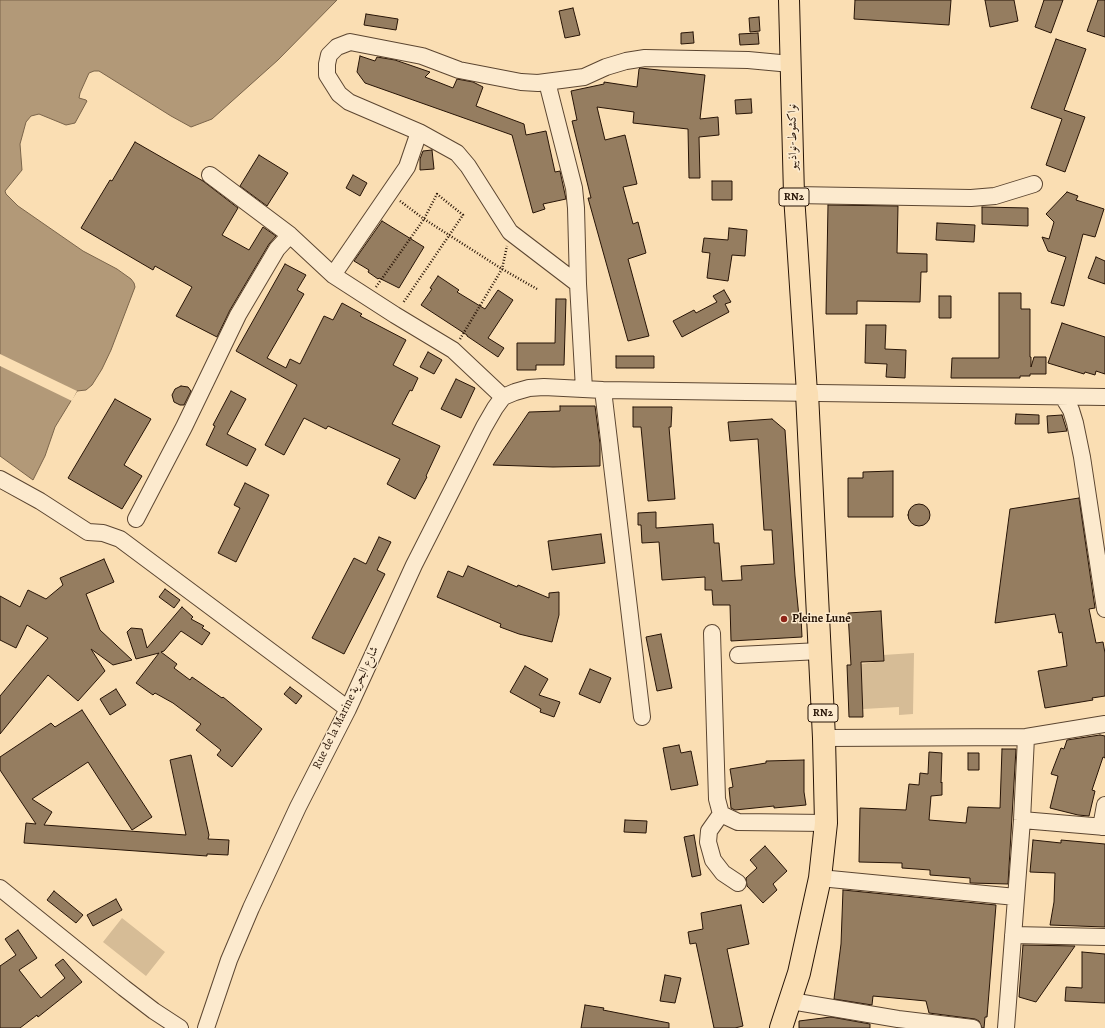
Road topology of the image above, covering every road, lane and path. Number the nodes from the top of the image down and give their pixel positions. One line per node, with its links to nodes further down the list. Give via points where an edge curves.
1 (789, 0): 2 (main road, نواكشوط-نواذيبو / RN2)
2 (791, 64): 3 (street, via 748,60 645,58 606,67 584,77); 8 (main road, نواكشوط-نواذيبو / RN2)
3 (547, 82): 4 (street, via 521,82 459,70 422,56 350,42 337,47 329,55 327,75 339,94 349,102); 15 (street, via 574,188)
4 (419, 132): 7 (street, via 407,167); 10 (street, via 457,153)
5 (210, 175): 12 (street)
6 (1034, 184): 8 (street, via 995,196 970,198)
7 (389, 193): 9 (path); 14 (street)
8 (794, 196): 22 (main road, نواكشوط-نواذيبو / RN2)
9 (424, 219): 11 (path); 11 (path, via 437,194 463,215); 17 (path)
10 (510, 232): 13 (path); 15 (street)
11 (449, 234): 13 (path); 18 (path)
12 (290, 235): 14 (street); 27 (street, via 277,249 238,315)
13 (502, 269): 16 (path); 19 (path)
14 (333, 275): 17 (street)
15 (578, 284): 20 (street)
16 (537, 289)
17 (369, 297): 18 (street)
18 (395, 315): 19 (street)
19 (453, 350): 23 (street)
20 (584, 389): 21 (street); 23 (street, via 529,388)
21 (603, 390): 22 (street); 33 (street)
22 (807, 393): 24 (street); 30 (highway, RN2)
23 (504, 397): 32 (street, Rue de la Marine شارع البحرية, via 484,427 414,564)
24 (1063, 397): 25 (street); 28 (street, via 1071,410 1082,457)
25 (1105, 397)
26 (0, 479): 32 (street, via 88,532 104,533 120,539)
27 (136, 519)
28 (1105, 609)
29 (712, 632): 38 (street, via 717,799)
30 (820, 651): 31 (street); 36 (highway, RN2)
31 (738, 655)
32 (348, 709): 50 (street, Rue de la Marine شارع البحرية, via 298,807 251,908 229,960)
33 (642, 717)
34 (1105, 724): 35 (street)
35 (1026, 737): 36 (street); 39 (street)
36 (824, 738): 40 (highway, RN2)
37 (1105, 805): 41 (street)
38 (720, 814): 40 (street, via 738,822); 43 (street, via 709,831 708,842 713,860 723,873)
39 (1022, 820): 41 (street); 45 (street)
40 (826, 823): 42 (highway, RN2)
41 (1103, 827)
42 (820, 878): 45 (street); 48 (highway, RN2)
43 (738, 883)
44 (0, 888): 49 (street, via 124,988)
45 (1016, 897): 46 (street)
46 (1013, 935): 47 (street); 53 (street)
47 (1105, 937)
48 (791, 1001): 51 (highway, RN2); 52 (street, via 898,1019)
49 (180, 1028)
50 (206, 1028)
51 (781, 1028)
52 (973, 1028)
53 (1006, 1028)

